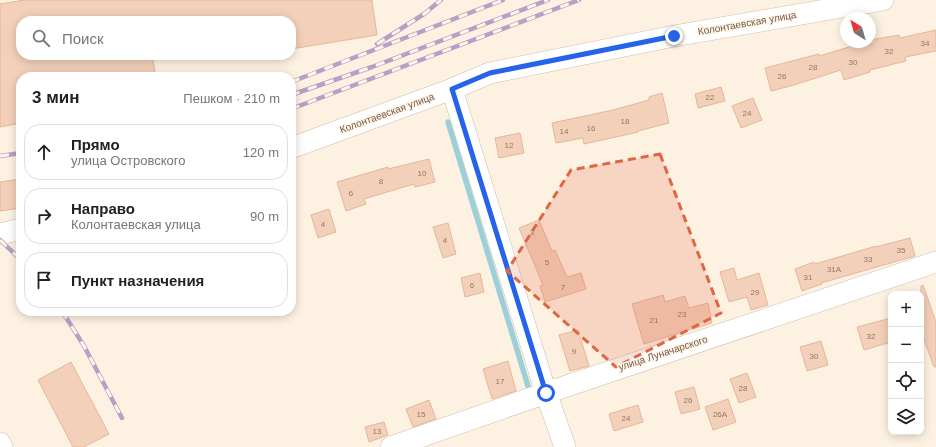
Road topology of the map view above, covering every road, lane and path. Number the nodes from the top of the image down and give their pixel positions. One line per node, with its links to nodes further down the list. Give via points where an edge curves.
1 (883, 0): 2 (street, Колонтаевская улица, via 674,36 490,73)
2 (452, 89): 3 (street, Колонтаевская улица); 7 (street)
3 (296, 146)
4 (16, 230): 5 (street)
5 (0, 234)
6 (936, 262): 7 (street, улица Луначарского)
7 (546, 393): 10 (street, улица Луначарского); 11 (street)
8 (0, 443): 9 (street)
9 (2, 447)
10 (391, 447)
11 (565, 447)

